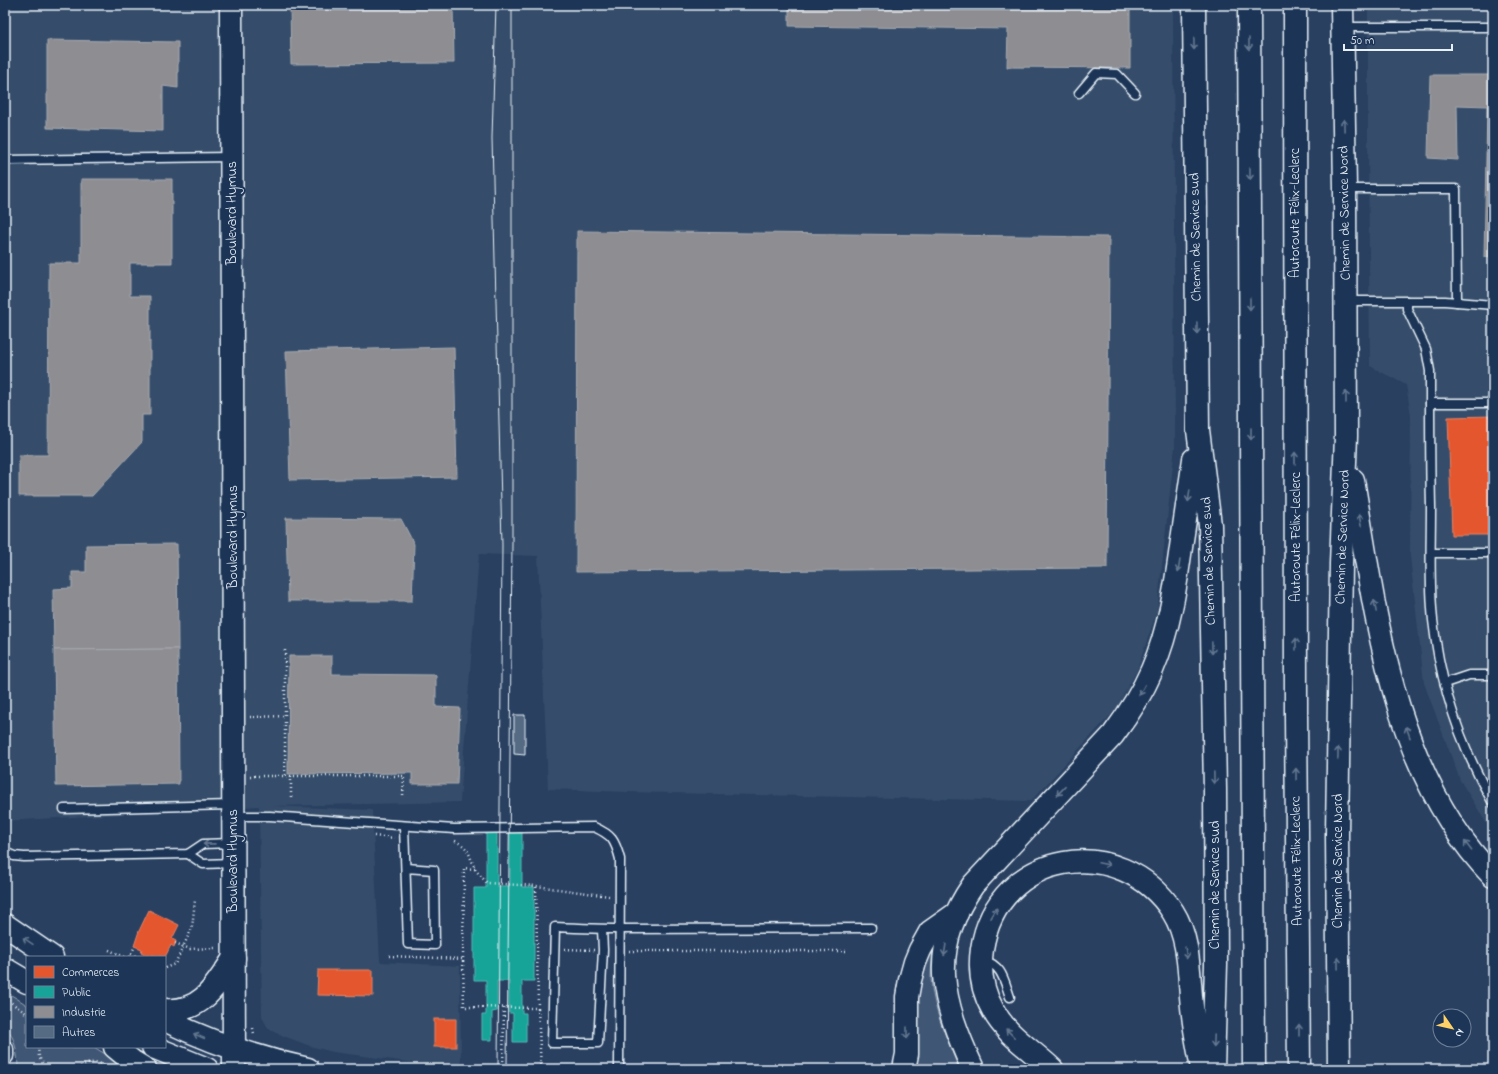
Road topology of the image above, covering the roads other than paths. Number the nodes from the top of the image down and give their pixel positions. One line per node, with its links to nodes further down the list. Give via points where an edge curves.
1 (231, 5): 10 (main road, Boulevard Hymus)
2 (1194, 5): 19 (main road, Chemin de Service sud, one-way to 19)
3 (1249, 5): 61 (main road, one-way to 61)
4 (1295, 5): 62 (main road, Autoroute Félix-Leclerc, one-way to 4)
5 (1342, 5): 6 (main road, Chemin de Service Nord)
6 (1343, 27): 7 (lane); 12 (main road, Chemin de Service Nord, one-way to 6)
7 (1493, 27)
8 (1079, 93): 9 (lane, via 1096,73 1117,74)
9 (1135, 93)
10 (232, 157): 11 (lane); 27 (main road, Boulevard Hymus)
11 (5, 160)
12 (1345, 189): 13 (main road, Chemin de Service Nord); 15 (lane, via 1456,189)
13 (1346, 301): 14 (lane); 20 (main road, Chemin de Service Nord, one-way to 13)
14 (1407, 301): 15 (lane); 17 (lane, via 1407,309 1429,361)
15 (1457, 302): 16 (lane)
16 (1493, 305)
17 (1430, 403): 18 (lane); 21 (lane)
18 (1493, 403)
19 (1198, 430): 34 (main road, one-way to 34, via 1170,612 1150,676 1113,735 980,878 967,893); 60 (main road, Chemin de Service sud, one-way to 60, via 1210,525 1216,957)
20 (1346, 436): 33 (main road, one-way to 20, via 1448,817 1425,774 1406,728 1377,616); 63 (main road, Chemin de Service Nord, one-way to 20, via 1337,834 1341,564)
21 (1431, 553): 22 (lane); 24 (lane, via 1433,619)
22 (1493, 553)
23 (1493, 675): 24 (lane, via 1468,675)
24 (1445, 683): 25 (lane, via 1461,736)
25 (1493, 803)
26 (64, 809): 27 (lane)
27 (234, 811): 28 (lane); 30 (main road, Boulevard Hymus)
28 (404, 826): 32 (lane); 38 (lane, via 454,829 594,827 606,832 616,843 620,859)
29 (5, 852): 31 (lane, via 24,857)
30 (233, 853): 31 (lane, one-way to 31, via 203,844); 31 (lane, via 203,864); 39 (main road, Boulevard Hymus)
31 (188, 854)
32 (406, 868): 32 (lane, via 408,944 435,945 434,870)
33 (1493, 876)
34 (957, 913): 56 (main road, one-way to 56, via 930,932 915,962 907,997 907,1054); 57 (main road, one-way to 57, via 945,948 944,981 949,1008)
35 (5, 925): 40 (main road, one-way to 35)
36 (871, 928): 38 (lane)
37 (602, 929): 37 (lane, via 598,1043 552,1043 555,927); 38 (lane)
38 (619, 929): 55 (lane)
39 (225, 953): 45 (main road, via 216,986 204,999 187,1008); 51 (main road, Boulevard Hymus)
40 (51, 956)
41 (981, 959): 44 (lane, via 991,962 998,968); 58 (main road, one-way to 41, via 1017,1041 1000,1022 983,986); 59 (main road, one-way to 59, via 986,932 998,906 1031,875 1060,863 1088,861 1131,873 1154,888 1174,913 1180,928 1185,942)
42 (5, 969): 43 (main road)
43 (26, 981)
44 (1010, 997)
45 (166, 1010)
46 (166, 1021): 51 (main road, one-way to 46)
47 (116, 1048): 52 (main road)
48 (155, 1048): 53 (main road)
49 (5, 1049): 50 (street)
50 (5, 1056)
51 (234, 1060): 54 (main road, via 277,1063)
52 (145, 1069)
53 (207, 1069)
54 (308, 1069)
55 (619, 1069)
56 (904, 1069)
57 (973, 1069)
58 (1052, 1069)
59 (1202, 1069)
60 (1213, 1069)
61 (1254, 1069)
62 (1299, 1069)
63 (1339, 1069)

